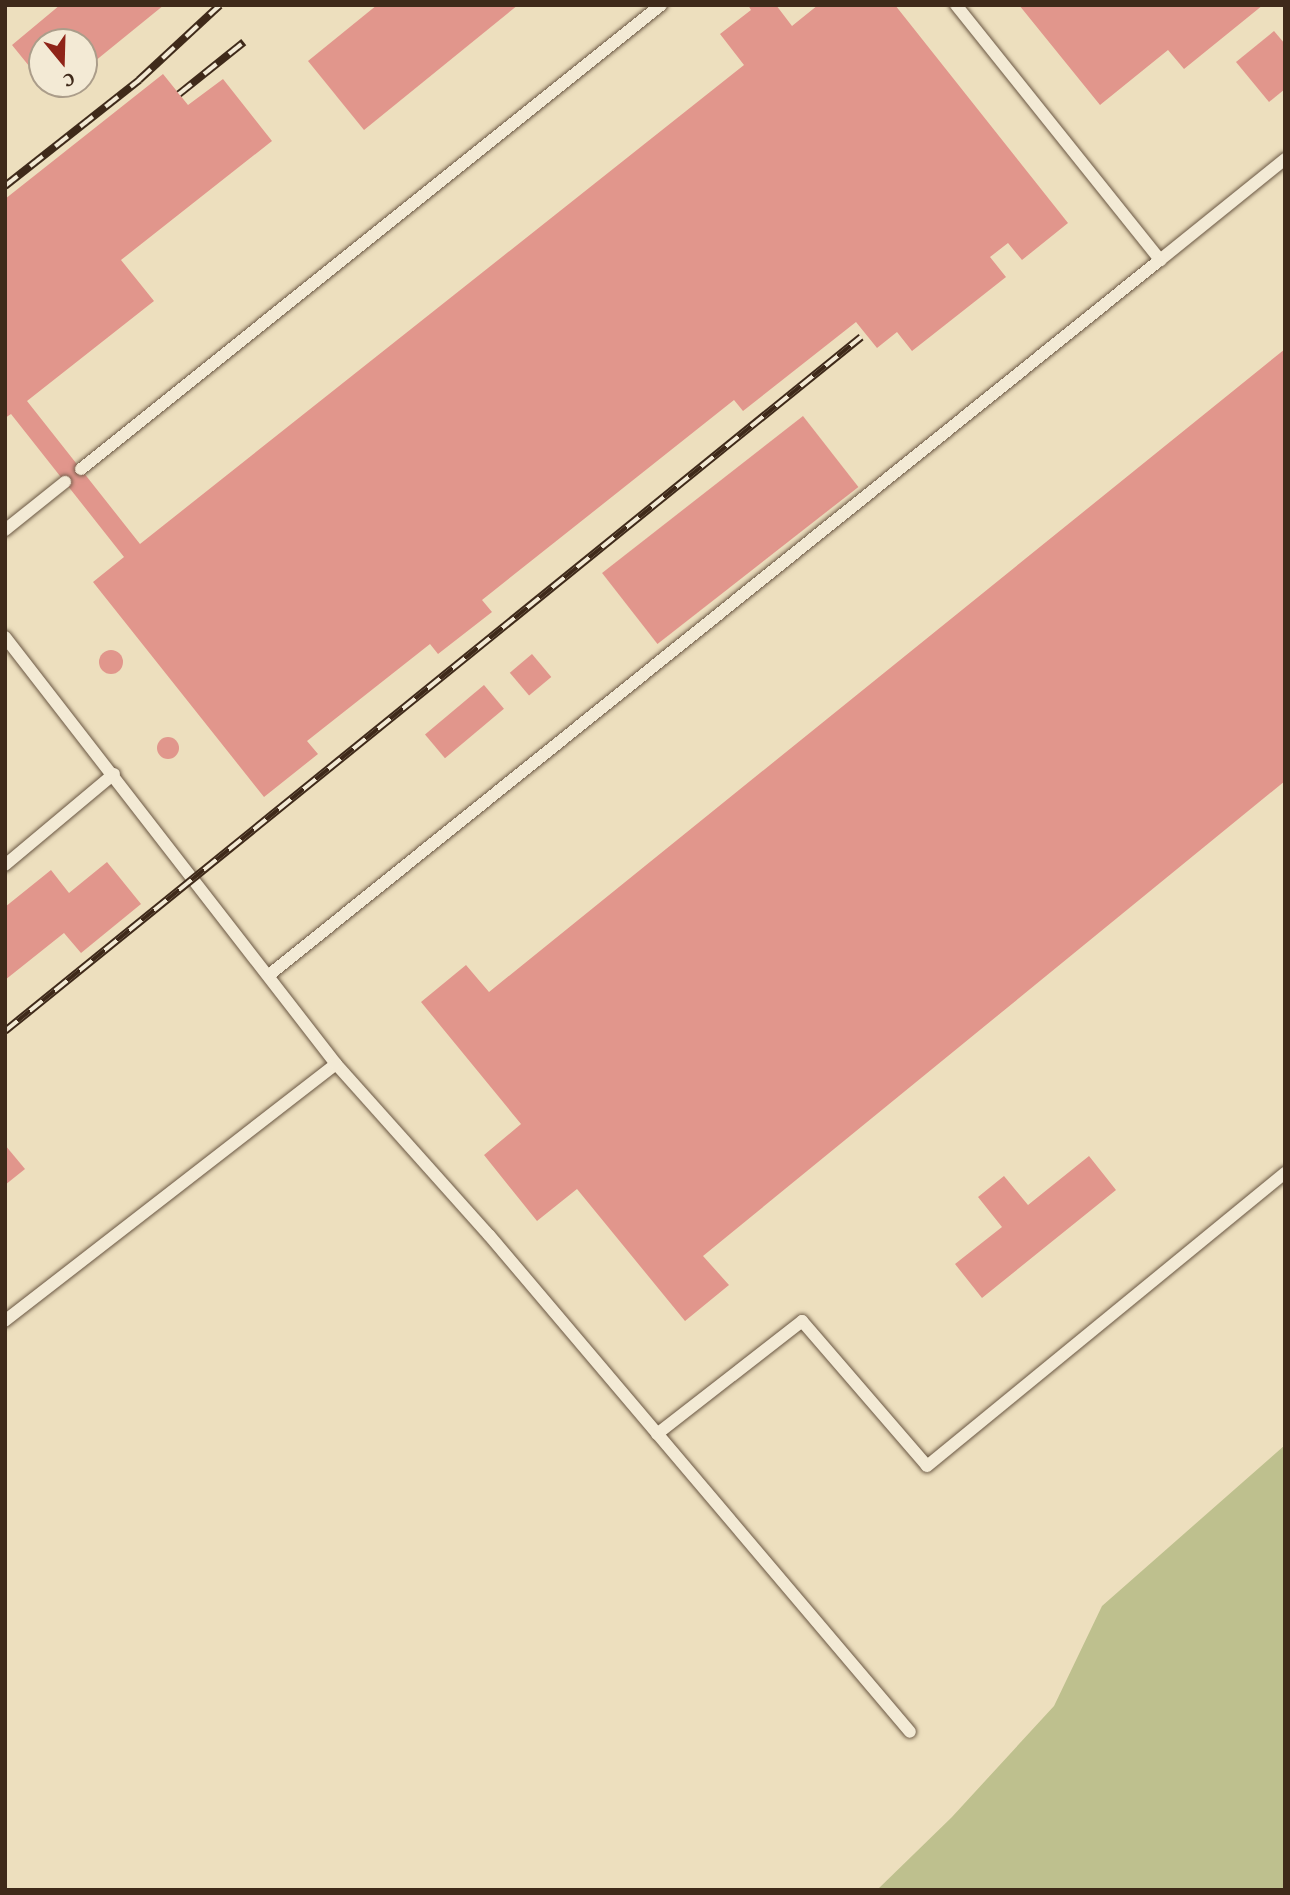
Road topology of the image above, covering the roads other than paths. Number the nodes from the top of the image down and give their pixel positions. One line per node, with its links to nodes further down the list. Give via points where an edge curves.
1 (661, 5): 5 (lane)
2 (956, 5): 4 (lane)
3 (1285, 159): 4 (lane)
4 (1160, 260): 11 (lane)
5 (81, 470)
6 (65, 482): 7 (lane)
7 (5, 530)
8 (5, 637): 9 (lane)
9 (114, 774): 10 (lane); 11 (lane)
10 (5, 864)
11 (269, 975): 12 (lane)
12 (336, 1064): 14 (lane); 15 (lane)
13 (1285, 1173): 15 (lane, via 927,1466 802,1321)
14 (5, 1321)
15 (657, 1434): 16 (lane)
16 (910, 1732)

